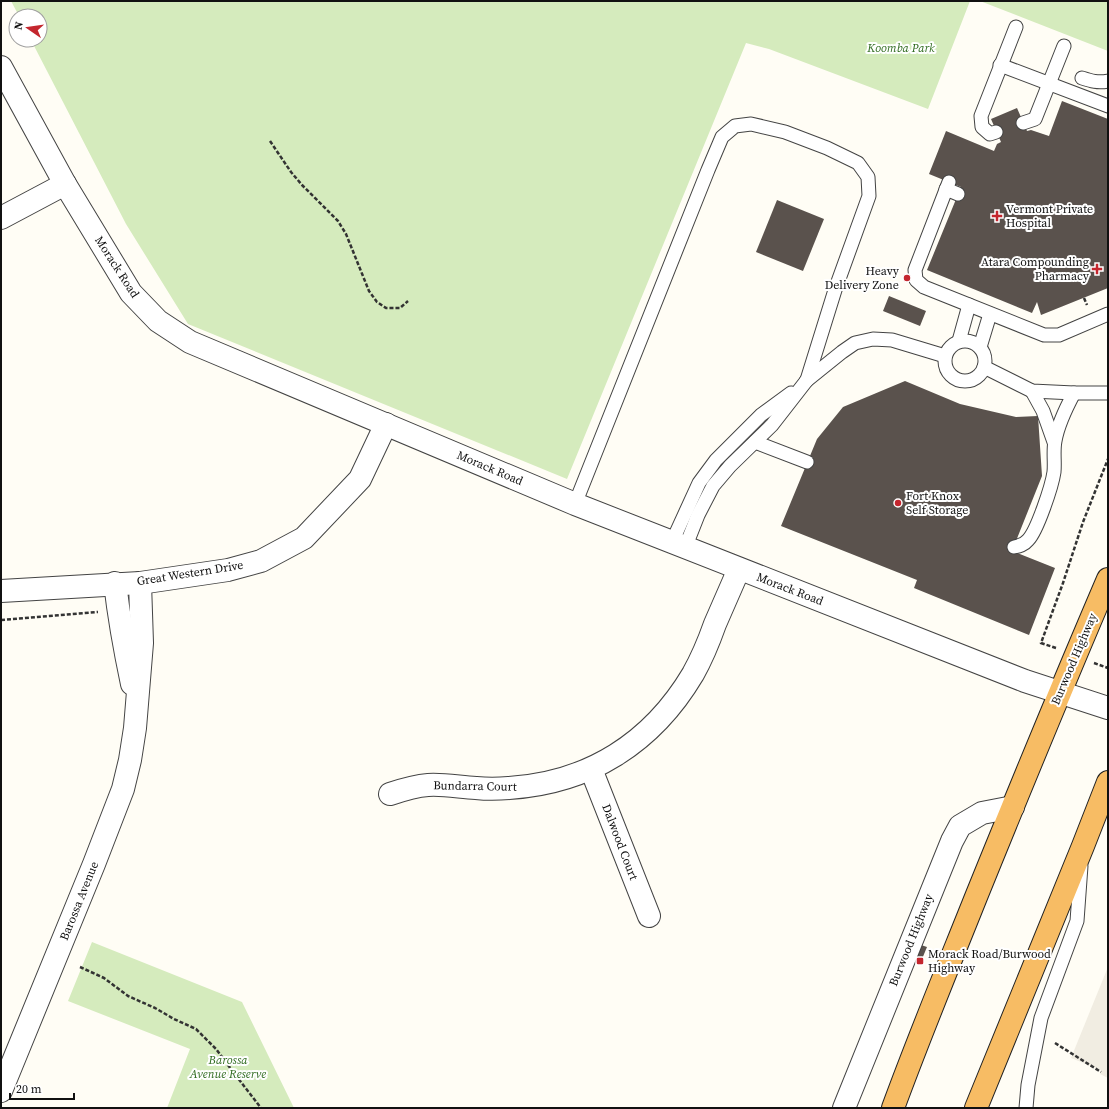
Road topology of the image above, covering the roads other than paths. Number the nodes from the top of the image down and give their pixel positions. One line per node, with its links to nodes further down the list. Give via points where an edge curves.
1 (1016, 26): 3 (lane)
2 (1064, 46): 7 (lane)
3 (1000, 65): 7 (lane); 10 (lane, via 981,116 982,127 990,134)
4 (1, 67): 11 (street, Morack Road)
5 (1082, 78): 6 (lane, via 1094,82)
6 (1108, 81)
7 (1049, 84): 8 (lane); 9 (lane, via 1035,119)
8 (1108, 106)
9 (1023, 123)
10 (996, 132)
11 (65, 184): 13 (street); 25 (street, Morack Road, via 131,293 158,321 190,342)
12 (951, 188): 14 (lane, via 931,245 915,270 916,280 924,287)
13 (1, 218)
14 (969, 305): 15 (lane); 17 (lane)
15 (990, 314): 16 (lane, via 1044,335 1059,335); 18 (lane)
16 (1108, 314)
17 (959, 341): 18 (lane, via 974,343); 19 (lane)
18 (980, 347): 20 (lane, via 985,360)
19 (945, 356): 20 (lane, via 947,371 962,381 975,378); 21 (lane, via 892,340 873,339 855,343)
20 (984, 367): 22 (lane)
21 (807, 380): 26 (lane, via 772,425); 29 (lane, via 835,290 869,196 868,177 858,163 827,148 785,132 751,124 735,126 722,137 708,170); 30 (lane, via 762,415 716,460 699,483)
22 (1032, 391): 23 (lane); 27 (lane, via 1043,411)
23 (1074, 393): 24 (lane); 27 (lane, via 1063,413)
24 (1107, 394)
25 (386, 424): 29 (street, Morack Road); 34 (street, Great Western Drive, via 360,479 304,538 261,561 234,568)
26 (755, 442): 28 (lane); 30 (lane, via 713,486)
27 (1054, 442): 31 (lane, via 1054,472 1048,495 1028,540 1022,545)
28 (807, 462)
29 (575, 504): 30 (street, Morack Road)
30 (678, 545): 32 (street, Morack Road)
31 (1014, 546)
32 (739, 569): 37 (street, Morack Road); 40 (street, Bundarra Court, via 704,652 674,702 644,735 620,754)
33 (1108, 579): 37 (highway, Burwood Highway)
34 (140, 582): 35 (street, Great Western Drive); 38 (street, Barossa Avenue, via 142,643)
35 (115, 583): 36 (street, Great Western Drive); 38 (street, Barossa Avenue, via 123,645)
36 (1, 592)
37 (1060, 692): 39 (street, Morack Road); 43 (highway, Burwood Highway)
38 (136, 705): 46 (street, Barossa Avenue, via 130,760 123,788)
39 (1108, 708)
40 (591, 769): 42 (street, Bundarra Court, via 536,785 508,788 427,785); 45 (street, Dalwood Court)
41 (1108, 782): 44 (highway)
42 (390, 794)
43 (1012, 807): 47 (street, Burwood Highway, via 982,813 960,826); 48 (highway, Burwood Highway)
44 (1083, 846): 49 (highway); 50 (lane, via 1077,921 1041,1018)
45 (649, 916)
46 (1, 1091)
47 (844, 1108)
48 (893, 1108)
49 (976, 1108)
50 (1026, 1108)

